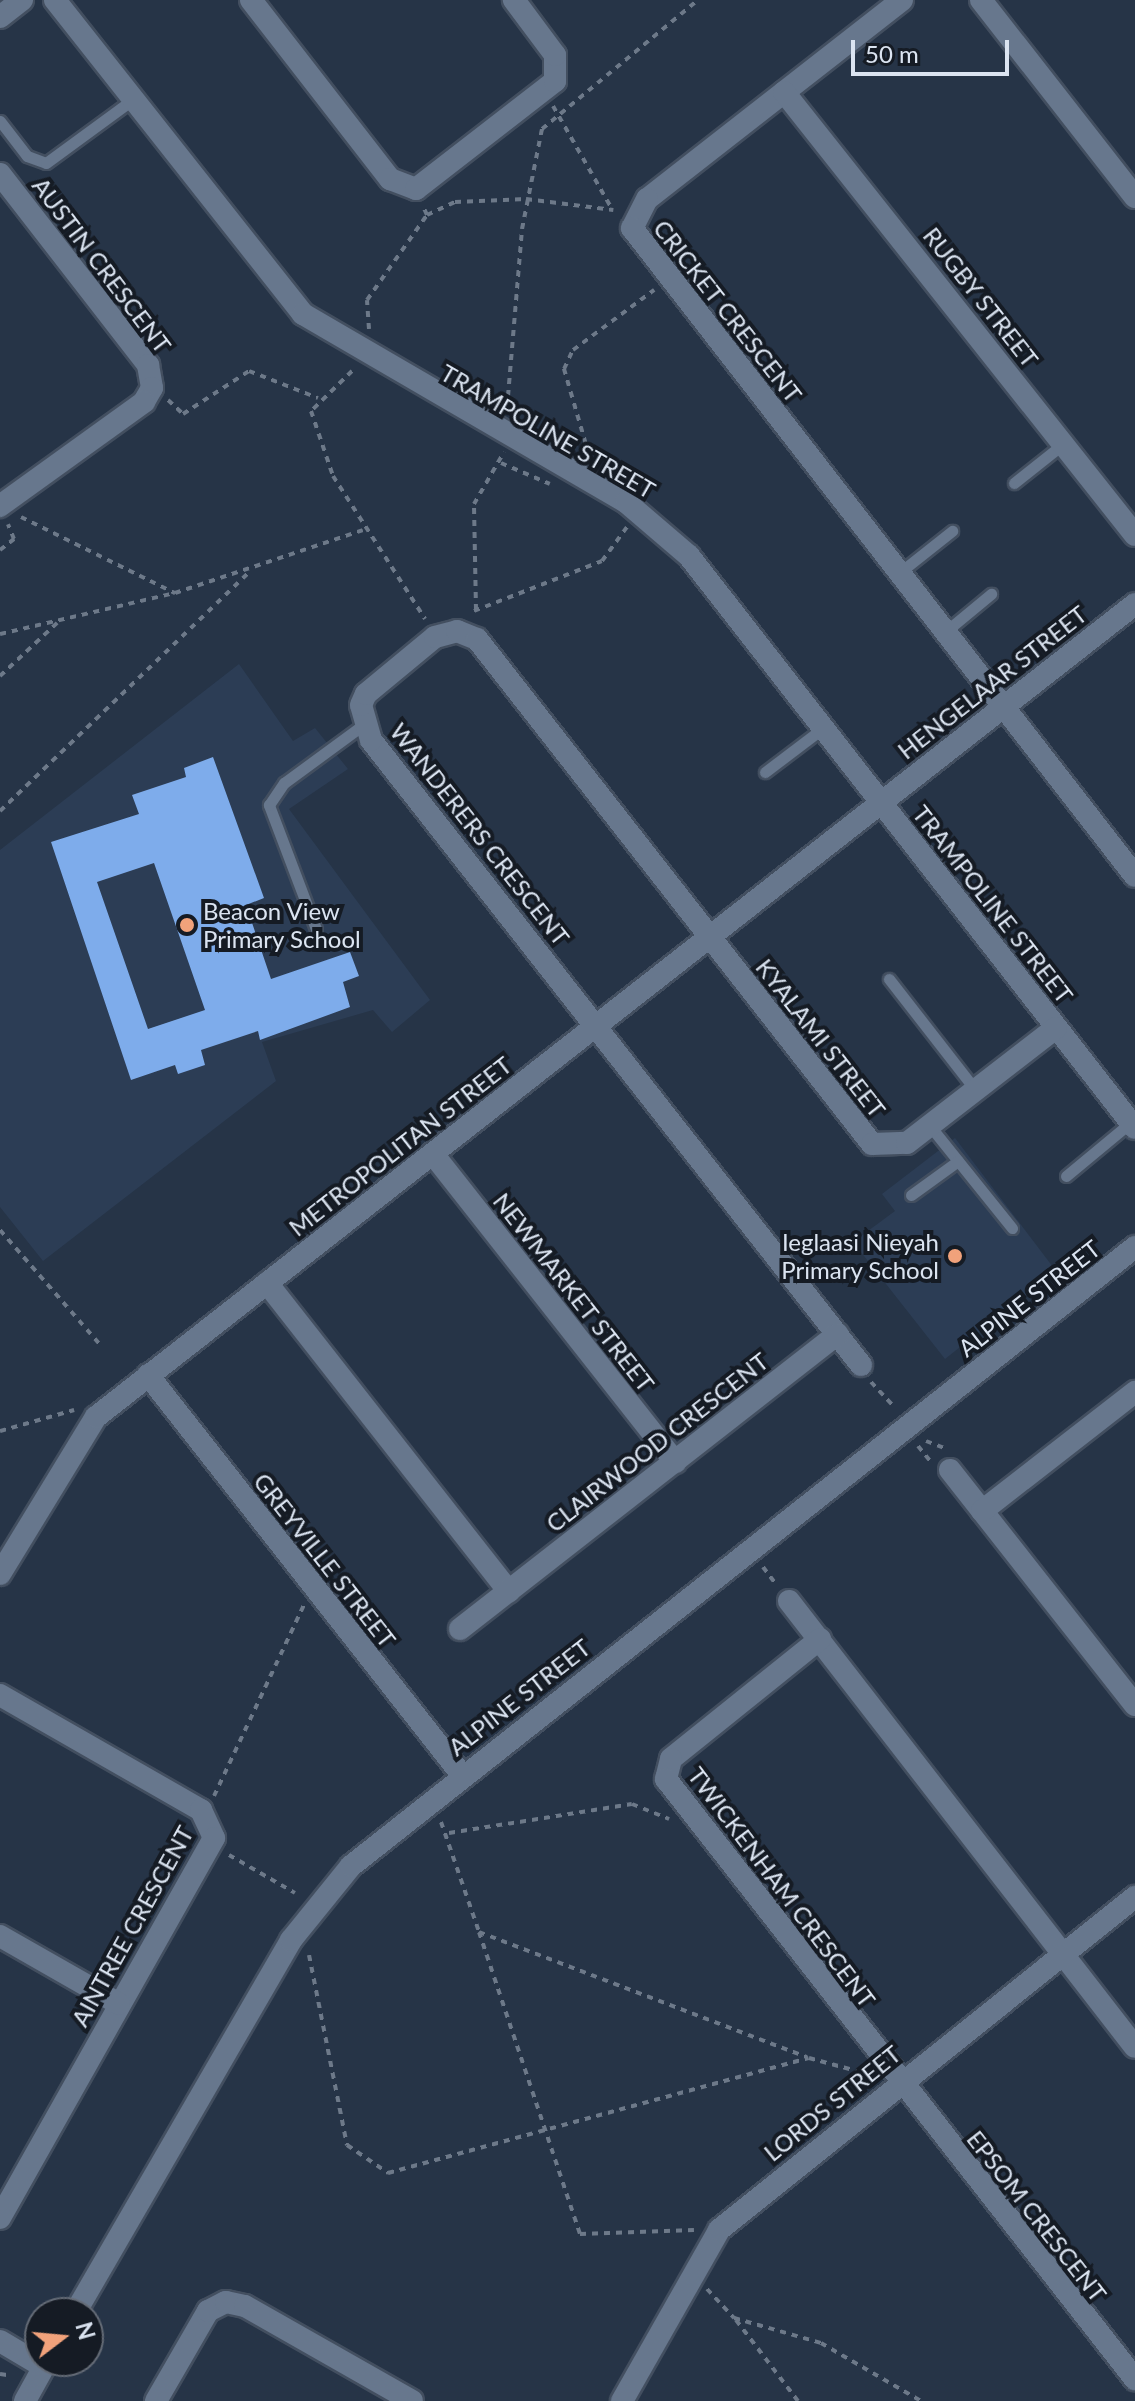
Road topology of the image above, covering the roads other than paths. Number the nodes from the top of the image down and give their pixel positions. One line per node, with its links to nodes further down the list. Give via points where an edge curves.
1 (22, 0): 7 (street)
2 (55, 0): 9 (street, TRAMPOLINE STREET)
3 (251, 0): 4 (street, via 390,179 416,189 546,89 559,68)
4 (514, 0)
5 (902, 0): 8 (street, CRICKET CRESCENT)
6 (981, 0): 12 (street)
7 (0, 17)
8 (784, 92): 13 (street, RUGBY STREET); 18 (street, CRICKET CRESCENT, via 647,199 632,228)
9 (132, 100): 10 (lane, via 46,163 27,156); 24 (street, TRAMPOLINE STREET, via 303,314 638,512 689,556)
10 (0, 121)
11 (0, 174): 15 (street, AUSTIN CRESCENT, via 148,365 152,388 144,402)
12 (1135, 197)
13 (1063, 444): 14 (lane); 17 (street, RUGBY STREET)
14 (1014, 483)
15 (1, 507)
16 (952, 531): 18 (lane)
17 (1135, 535)
18 (899, 573): 21 (street, CRICKET CRESCENT)
19 (991, 594): 21 (lane)
20 (1135, 604): 22 (street, HENGELAAR STREET)
21 (945, 632): 22 (street, CRICKET CRESCENT)
22 (1003, 707): 26 (street, HENGELAAR STREET); 27 (street, CRICKET CRESCENT)
23 (363, 725): 28 (lane, via 284,783 269,805); 29 (street, WANDERERS CRESCENT, via 366,694 435,637 457,631 477,639); 31 (street, WANDERERS CRESCENT)
24 (823, 728): 25 (lane); 26 (street, TRAMPOLINE STREET)
25 (765, 772)
26 (881, 801): 29 (street, METROPOLITAN STREET); 32 (street, TRAMPOLINE STREET)
27 (1135, 876)
28 (316, 929)
29 (708, 938): 31 (street, METROPOLITAN STREET); 35 (street, KYALAMI STREET, via 872,1144 889,1149)
30 (889, 979): 33 (lane)
31 (598, 1025): 36 (street, METROPOLITAN STREET); 43 (street)
32 (1056, 1028): 33 (street, KYALAMI STREET); 34 (street, TRAMPOLINE STREET)
33 (977, 1092): 35 (street, KYALAMI STREET)
34 (1133, 1125): 38 (lane)
35 (930, 1126): 37 (lane)
36 (433, 1154): 42 (street, METROPOLITAN STREET); 47 (street, NEWMARKET STREET)
37 (958, 1161): 39 (lane); 40 (lane)
38 (1066, 1176)
39 (911, 1195)
40 (1012, 1228)
41 (1135, 1247): 57 (street, ALPINE STREET)
42 (267, 1283): 45 (street, METROPOLITAN STREET); 51 (street)
43 (838, 1334): 44 (street); 47 (street, CLAIRWOOD CRESCENT)
44 (862, 1368)
45 (148, 1375): 50 (street, METROPOLITAN STREET, via 84,1429); 57 (street, GREYVILLE STREET)
46 (1135, 1392): 49 (street)
47 (675, 1462): 51 (street, CLAIRWOOD CRESCENT)
48 (950, 1470): 49 (street)
49 (982, 1511): 56 (street)
50 (0, 1574)
51 (509, 1592): 53 (street, CLAIRWOOD CRESCENT)
52 (789, 1601): 54 (street)
53 (460, 1629)
54 (820, 1639): 60 (street); 63 (street, TWICKENHAM CRESCENT, via 671,1759 666,1779)
55 (0, 1695): 61 (street, AINTREE CRESCENT, via 201,1810 213,1826 211,1846)
56 (1135, 1705)
57 (462, 1775): 66 (street, ALPINE STREET, via 367,1851 304,1922)
58 (1135, 1897): 60 (street, LORDS STREET)
59 (0, 1936): 61 (street)
60 (1063, 1954): 62 (street); 63 (street, LORDS STREET)
61 (119, 2004): 64 (street, AINTREE CRESCENT)
62 (1135, 2047)
63 (899, 2082): 70 (street, EPSOM CRESCENT); 74 (street, LORDS STREET, via 719,2230)
64 (8, 2181): 65 (street, AINTREE CRESCENT)
65 (0, 2218)
66 (84, 2297)
67 (0, 2341): 68 (street)
68 (24, 2353)
69 (39, 2377): 71 (street)
70 (1135, 2379)
71 (25, 2401)
72 (156, 2401): 73 (street, via 208,2311 226,2302 245,2306)
73 (412, 2401)
74 (622, 2401)

